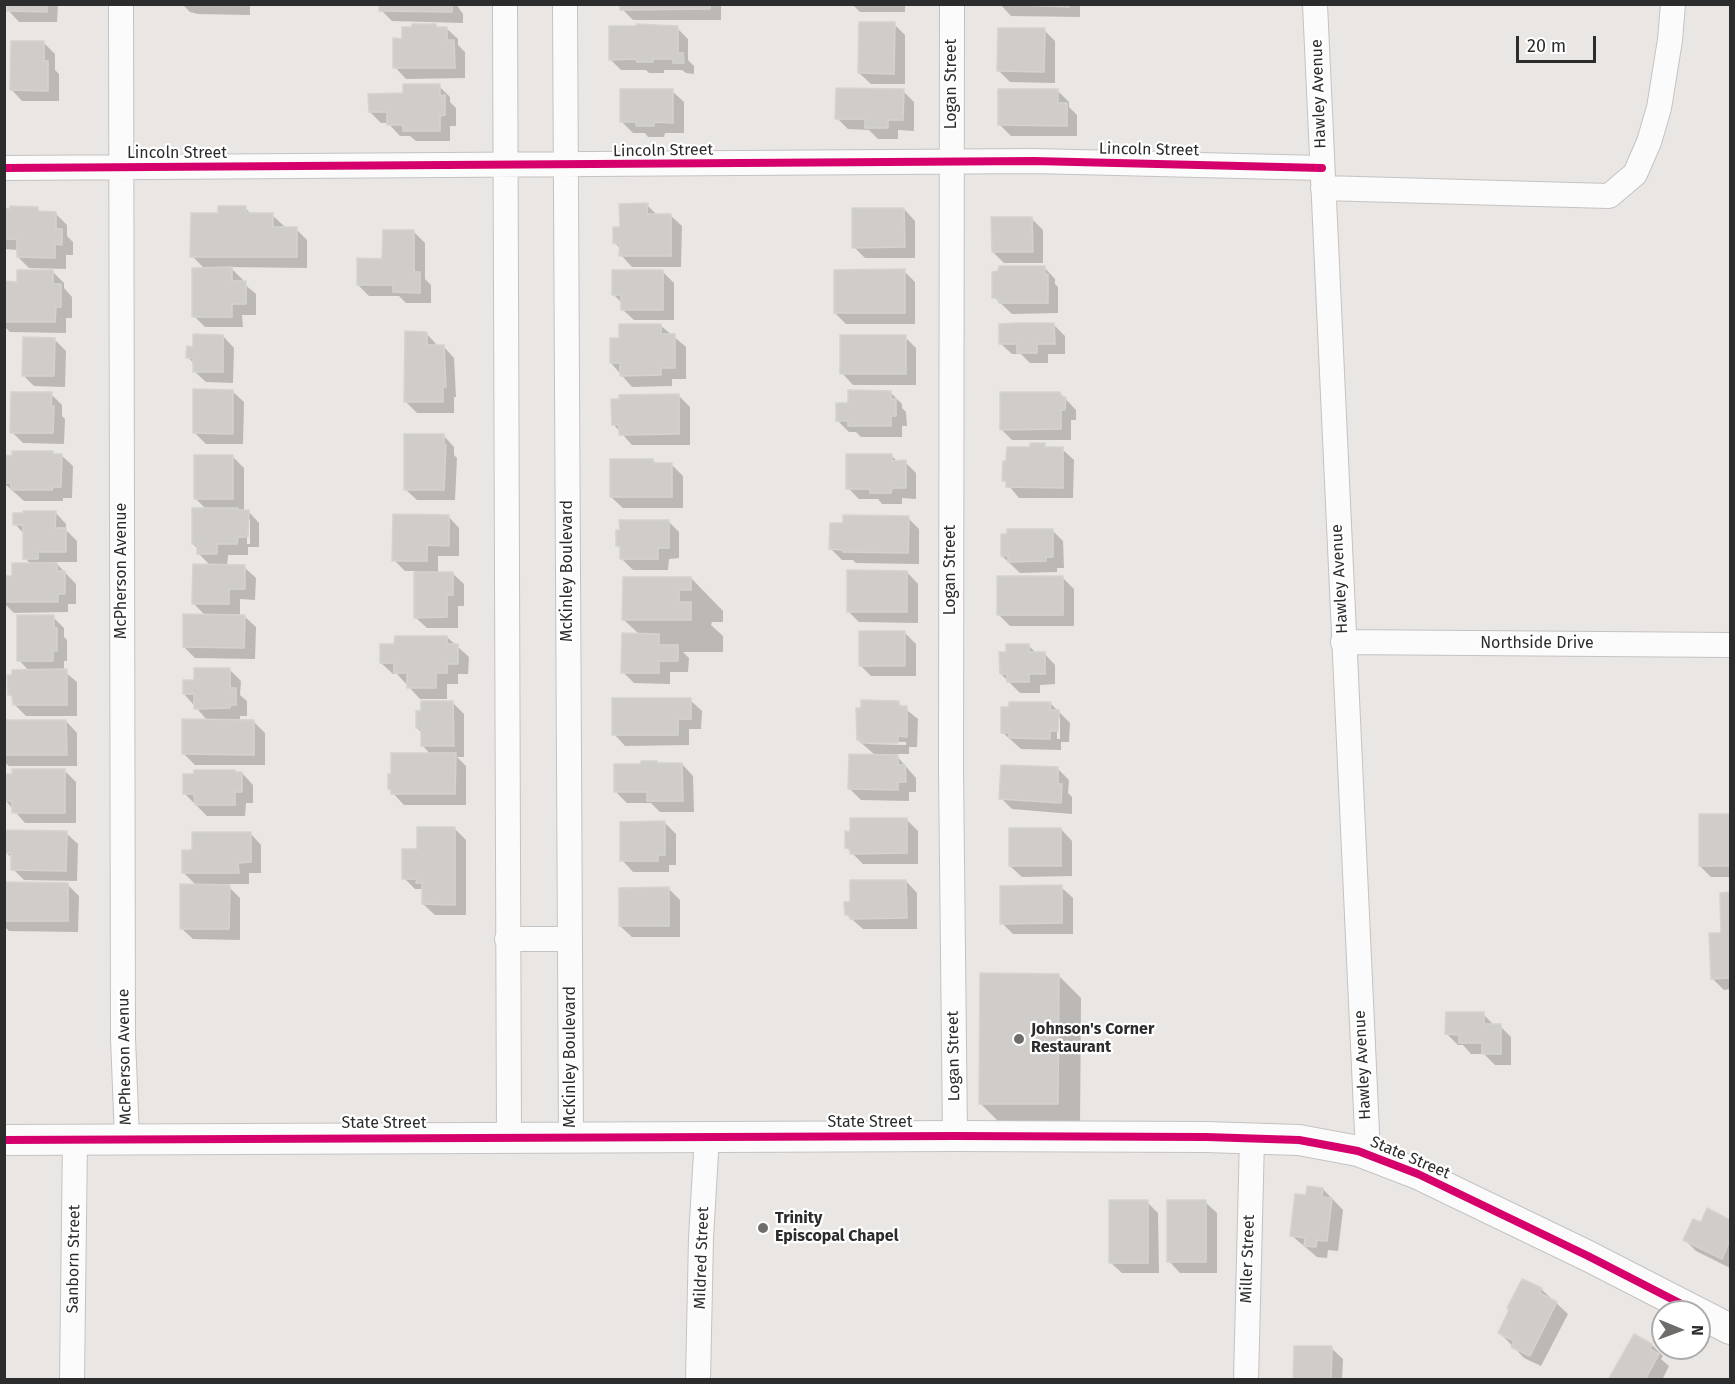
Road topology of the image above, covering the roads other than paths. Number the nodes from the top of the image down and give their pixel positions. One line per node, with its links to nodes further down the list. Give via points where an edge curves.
1 (121, 4): 10 (street, McPherson Avenue)
2 (505, 4): 9 (street)
3 (565, 4): 8 (street, McKinley Boulevard)
4 (952, 4): 7 (street, Logan Street)
5 (1315, 4): 12 (street, Hawley Avenue)
6 (1673, 4): 12 (street, Lincoln Street, via 1659,108 1649,142 1635,174 1609,196)
7 (952, 162): 8 (street, Lincoln Street); 12 (street, Lincoln Street, via 1034,161); 18 (street, Logan Street)
8 (565, 165): 9 (street, Lincoln Street); 16 (street, McKinley Boulevard)
9 (506, 166): 10 (street, Lincoln Street); 15 (street)
10 (121, 167): 11 (street, Lincoln Street); 20 (street, McPherson Avenue, via 123,1027)
11 (4, 168)
12 (1322, 178): 13 (street, Hawley Avenue)
13 (1343, 642): 14 (street, Northside Drive); 25 (street, Hawley Avenue)
14 (1731, 645)
15 (507, 939): 16 (street); 19 (street)
16 (570, 939): 21 (street, McKinley Boulevard)
17 (707, 1136): 18 (street, State Street); 21 (street, State Street); 30 (street, Mildred Street)
18 (955, 1136): 23 (street, State Street)
19 (509, 1137): 20 (street, State Street); 21 (street, State Street)
20 (127, 1138): 22 (street, State Street)
21 (571, 1138)
22 (75, 1139): 24 (street, State Street); 29 (street, Sanborn Street)
23 (1252, 1139): 25 (street, State Street, via 1299,1140); 31 (street, Miller Street)
24 (4, 1140)
25 (1368, 1154): 26 (street, State Street, via 1418,1174)
26 (1674, 1300)
27 (1711, 1319): 28 (street, State Street)
28 (1731, 1329)
29 (72, 1380)
30 (698, 1380)
31 (1246, 1380)

